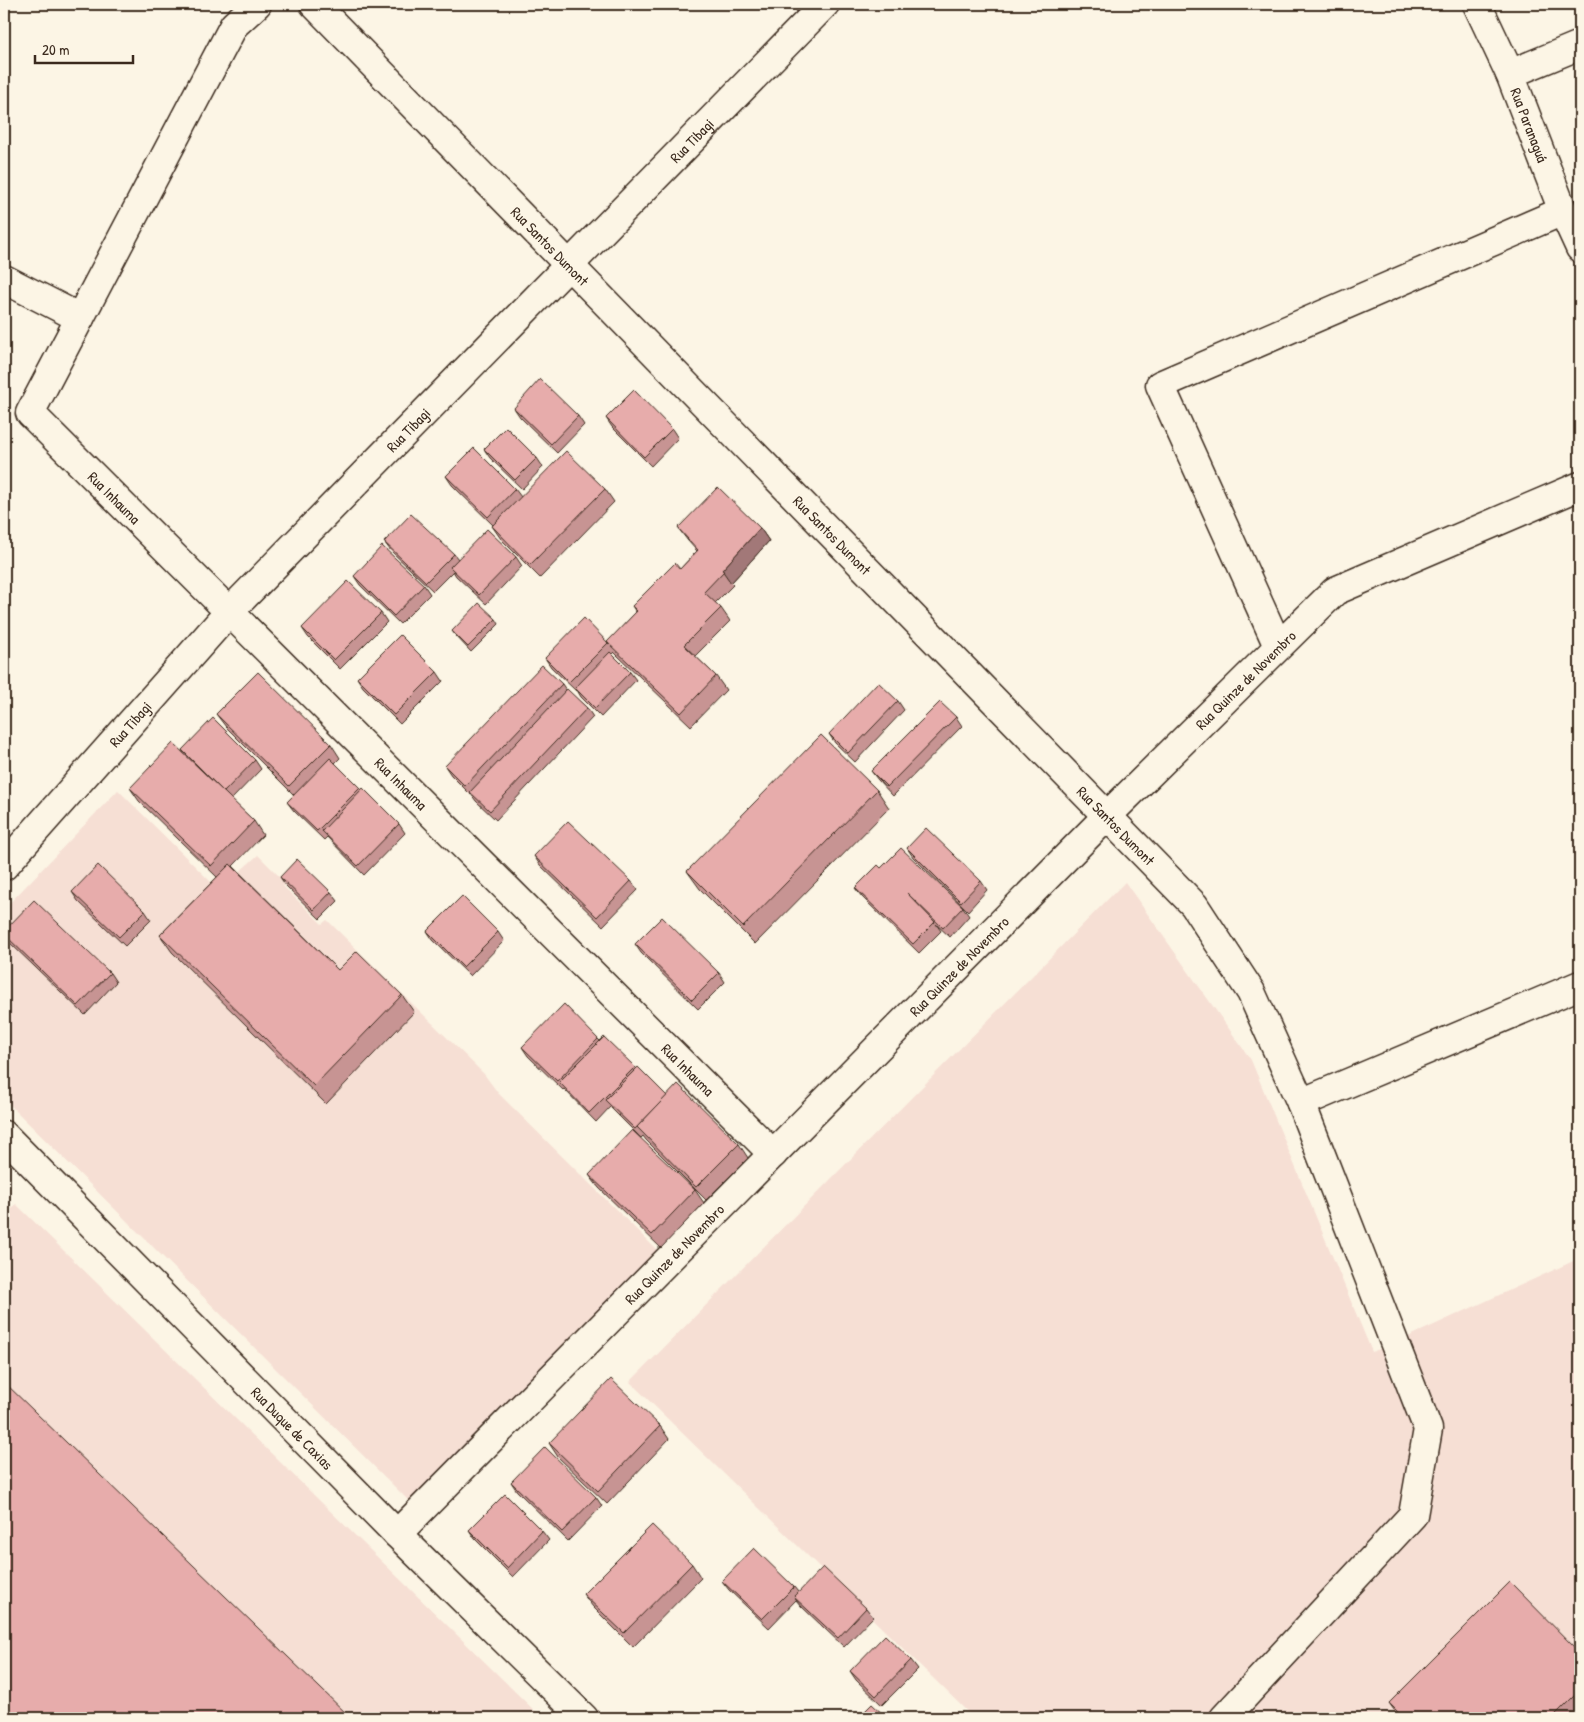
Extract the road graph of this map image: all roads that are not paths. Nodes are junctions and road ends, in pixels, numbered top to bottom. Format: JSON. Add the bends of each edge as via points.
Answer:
{"nodes":[{"id":1,"x":257,"y":4,"type":"edge"},
{"id":2,"x":314,"y":4,"type":"edge"},
{"id":3,"x":825,"y":4,"type":"edge"},
{"id":4,"x":1477,"y":4,"type":"edge"},
{"id":5,"x":230,"y":14,"type":"edge"},
{"id":6,"x":1580,"y":45,"type":"edge"},
{"id":7,"x":1510,"y":74,"type":"junction"},
{"id":8,"x":1563,"y":211,"type":"junction"},
{"id":9,"x":1580,"y":248,"type":"edge"},
{"id":10,"x":569,"y":266,"type":"junction"},
{"id":11,"x":4,"y":280,"type":"edge"},
{"id":12,"x":80,"y":318,"type":"junction"},
{"id":13,"x":1580,"y":486,"type":"edge"},
{"id":14,"x":229,"y":612,"type":"junction"},
{"id":15,"x":1278,"y":646,"type":"junction"},
{"id":16,"x":1106,"y":817,"type":"junction"},
{"id":17,"x":4,"y":866,"type":"edge"},
{"id":18,"x":1580,"y":985,"type":"edge"},
{"id":19,"x":1301,"y":1103,"type":"junction"},
{"id":20,"x":4,"y":1135,"type":"edge"},
{"id":21,"x":773,"y":1154,"type":"junction"},
{"id":22,"x":397,"y":1534,"type":"junction"},
{"id":23,"x":584,"y":1718,"type":"edge"},
{"id":24,"x":1224,"y":1718,"type":"edge"}],
"edges":[{"from":1,"to":5,"type":"street"},
{"from":2,"to":10,"type":"street","name":"Rua Santos Dumont"},
{"from":3,"to":10,"type":"street","name":"Rua Tibagi"},
{"from":4,"to":7,"type":"street","name":"Rua Paranaguá"},
{"from":5,"to":12,"type":"street"},
{"from":6,"to":7,"type":"street"},
{"from":7,"to":8,"type":"street","name":"Rua Paranaguá"},
{"from":8,"to":9,"type":"street","name":"Rua Paranaguá"},
{"from":8,"to":15,"type":"street","via":[[1160,385]]},
{"from":10,"to":14,"type":"street","name":"Rua Tibagi"},
{"from":10,"to":16,"type":"street","name":"Rua Santos Dumont"},
{"from":11,"to":12,"type":"street"},
{"from":12,"to":14,"type":"street","name":"Rua Inhauma","via":[[30,413]]},
{"from":13,"to":15,"type":"street","name":"Rua Quinze de Novembro","via":[[1335,590]]},
{"from":14,"to":17,"type":"street","name":"Rua Tibagi"},
{"from":14,"to":21,"type":"street","name":"Rua Inhauma"},
{"from":15,"to":16,"type":"street","name":"Rua Quinze de Novembro"},
{"from":16,"to":19,"type":"street","name":"Rua Santos Dumont","via":[[1194,905],[1251,992]]},
{"from":16,"to":21,"type":"street","name":"Rua Quinze de Novembro"},
{"from":18,"to":19,"type":"street"},
{"from":19,"to":24,"type":"street","name":"Rua Santos Dumont","via":[[1428,1429],[1413,1515]]},
{"from":20,"to":22,"type":"street","name":"Rua Duque de Caxias"},
{"from":21,"to":22,"type":"street","name":"Rua Quinze de Novembro"},
{"from":22,"to":23,"type":"street","name":"Rua Duque de Caxias"}]}
